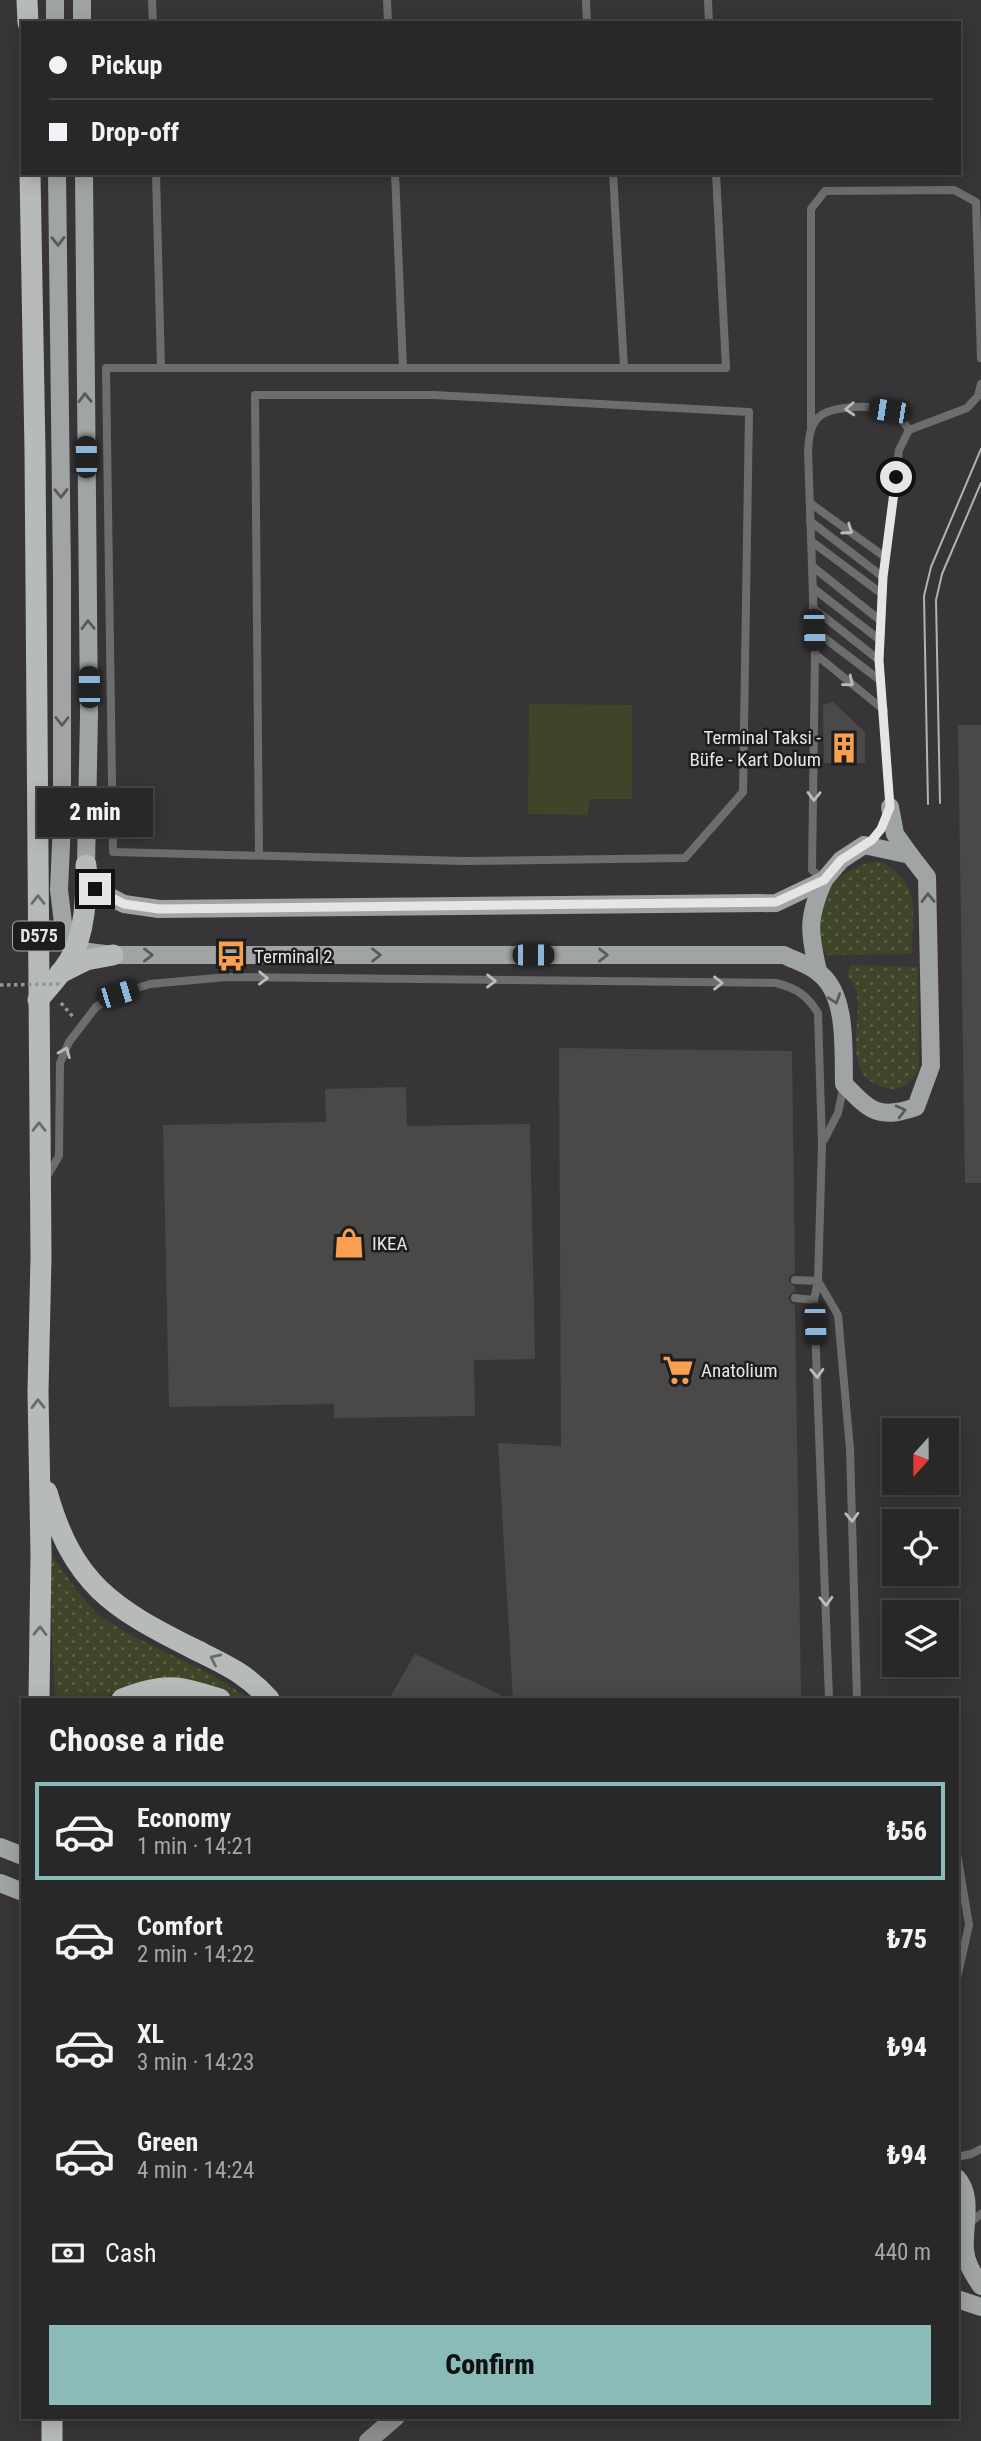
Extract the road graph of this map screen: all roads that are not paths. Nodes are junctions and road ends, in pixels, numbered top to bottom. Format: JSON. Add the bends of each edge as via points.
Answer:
{"nodes":[{"id":1,"x":27,"y":0,"type":"edge"},
{"id":2,"x":55,"y":0,"type":"edge"},
{"id":3,"x":82,"y":0,"type":"edge"},
{"id":4,"x":152,"y":0,"type":"edge"},
{"id":5,"x":387,"y":0,"type":"edge"},
{"id":6,"x":586,"y":0,"type":"edge"},
{"id":7,"x":708,"y":0,"type":"edge"},
{"id":8,"x":27,"y":21,"type":"edge"},
{"id":9,"x":55,"y":21,"type":"edge"},
{"id":10,"x":82,"y":21,"type":"edge"},
{"id":11,"x":153,"y":21,"type":"edge"},
{"id":12,"x":388,"y":21,"type":"edge"},
{"id":13,"x":587,"y":21,"type":"edge"},
{"id":14,"x":709,"y":21,"type":"edge"},
{"id":15,"x":30,"y":175,"type":"edge"},
{"id":16,"x":57,"y":175,"type":"edge"},
{"id":17,"x":84,"y":175,"type":"edge"},
{"id":18,"x":156,"y":175,"type":"edge"},
{"id":19,"x":395,"y":175,"type":"edge"},
{"id":20,"x":613,"y":175,"type":"edge"},
{"id":21,"x":716,"y":175,"type":"edge"},
{"id":22,"x":981,"y":358,"type":"edge"},
{"id":23,"x":161,"y":368,"type":"junction"},
{"id":24,"x":403,"y":368,"type":"junction"},
{"id":25,"x":624,"y":368,"type":"junction"},
{"id":26,"x":981,"y":384,"type":"edge"},
{"id":27,"x":811,"y":428,"type":"junction"},
{"id":28,"x":909,"y":430,"type":"junction"},
{"id":29,"x":810,"y":503,"type":"junction"},
{"id":30,"x":810,"y":521,"type":"junction"},
{"id":31,"x":811,"y":541,"type":"junction"},
{"id":32,"x":886,"y":557,"type":"junction"},
{"id":33,"x":812,"y":566,"type":"junction"},
{"id":34,"x":883,"y":577,"type":"junction"},
{"id":35,"x":813,"y":588,"type":"junction"},
{"id":36,"x":882,"y":594,"type":"junction"},
{"id":37,"x":813,"y":608,"type":"junction"},
{"id":38,"x":881,"y":621,"type":"junction"},
{"id":39,"x":814,"y":630,"type":"junction"},
{"id":40,"x":880,"y":640,"type":"junction"},
{"id":41,"x":815,"y":654,"type":"junction"},
{"id":42,"x":879,"y":660,"type":"junction"},
{"id":43,"x":881,"y":681,"type":"junction"},
{"id":44,"x":884,"y":709,"type":"junction"},
{"id":45,"x":890,"y":807,"type":"junction"},
{"id":46,"x":864,"y":845,"type":"junction"},
{"id":47,"x":258,"y":855,"type":"junction"},
{"id":48,"x":911,"y":855,"type":"junction"},
{"id":49,"x":86,"y":865,"type":"junction"},
{"id":50,"x":824,"y":880,"type":"junction"},
{"id":51,"x":75,"y":947,"type":"junction"},
{"id":52,"x":113,"y":955,"type":"junction"},
{"id":53,"x":818,"y":971,"type":"junction"},
{"id":54,"x":60,"y":979,"type":"junction"},
{"id":55,"x":38,"y":1000,"type":"junction"},
{"id":56,"x":844,"y":1084,"type":"junction"},
{"id":57,"x":822,"y":1144,"type":"junction"},
{"id":58,"x":40,"y":1187,"type":"junction"},
{"id":59,"x":795,"y":1280,"type":"dead end"},
{"id":60,"x":818,"y":1281,"type":"junction"},
{"id":61,"x":795,"y":1298,"type":"dead end"},
{"id":62,"x":814,"y":1300,"type":"junction"},
{"id":63,"x":39,"y":1466,"type":"junction"},
{"id":64,"x":39,"y":1698,"type":"edge"},
{"id":65,"x":125,"y":1698,"type":"edge"},
{"id":66,"x":217,"y":1698,"type":"edge"},
{"id":67,"x":268,"y":1698,"type":"edge"},
{"id":68,"x":829,"y":1698,"type":"edge"},
{"id":69,"x":857,"y":1698,"type":"edge"},
{"id":70,"x":0,"y":1847,"type":"edge"},
{"id":71,"x":21,"y":1855,"type":"edge"},
{"id":72,"x":959,"y":1866,"type":"edge"},
{"id":73,"x":0,"y":1883,"type":"edge"},
{"id":74,"x":21,"y":1891,"type":"edge"},
{"id":75,"x":959,"y":1969,"type":"edge"},
{"id":76,"x":981,"y":2149,"type":"edge"},
{"id":77,"x":959,"y":2157,"type":"edge"},
{"id":78,"x":959,"y":2181,"type":"edge"},
{"id":79,"x":969,"y":2227,"type":"edge"},
{"id":80,"x":981,"y":2286,"type":"edge"},
{"id":81,"x":959,"y":2300,"type":"edge"},
{"id":82,"x":981,"y":2308,"type":"edge"},
{"id":83,"x":394,"y":2419,"type":"edge"},
{"id":84,"x":368,"y":2441,"type":"edge"}],
"edges":[{"from":1,"to":8,"type":"highway"},
{"from":2,"to":9,"type":"main road"},
{"from":3,"to":10,"type":"main road"},
{"from":4,"to":11,"type":"lane"},
{"from":5,"to":12,"type":"lane"},
{"from":6,"to":13,"type":"lane"},
{"from":7,"to":14,"type":"lane"},
{"from":55,"to":15,"type":"highway","number":"D575","one_way":true},
{"from":16,"to":51,"type":"main road","one_way":true,"via":[[62,576],[59,890],[63,923]]},
{"from":49,"to":17,"type":"main road","one_way":true},
{"from":18,"to":23,"type":"lane"},
{"from":19,"to":24,"type":"lane"},
{"from":20,"to":25,"type":"lane"},
{"from":21,"to":25,"type":"lane","via":[[726,368]]},
{"from":22,"to":27,"type":"lane","via":[[976,202],[954,190],[825,191],[811,209]]},
{"from":23,"to":24,"type":"lane"},
{"from":23,"to":47,"type":"lane","via":[[106,368],[113,852]]},
{"from":24,"to":25,"type":"lane"},
{"from":26,"to":28,"type":"lane","via":[[967,408]]},
{"from":28,"to":27,"type":"lane","one_way":true,"via":[[889,411],[871,408],[832,410],[823,413]]},
{"from":27,"to":29,"type":"lane"},
{"from":28,"to":32,"type":"lane","via":[[899,450]]},
{"from":29,"to":30,"type":"lane"},
{"from":29,"to":32,"type":"lane","one_way":true},
{"from":30,"to":31,"type":"lane"},
{"from":30,"to":34,"type":"lane"},
{"from":31,"to":33,"type":"lane"},
{"from":31,"to":36,"type":"lane"},
{"from":32,"to":34,"type":"lane"},
{"from":33,"to":35,"type":"lane"},
{"from":33,"to":38,"type":"lane"},
{"from":34,"to":36,"type":"lane"},
{"from":35,"to":37,"type":"lane"},
{"from":35,"to":40,"type":"lane"},
{"from":36,"to":38,"type":"lane"},
{"from":37,"to":39,"type":"lane"},
{"from":37,"to":42,"type":"lane"},
{"from":38,"to":40,"type":"lane"},
{"from":39,"to":41,"type":"lane"},
{"from":39,"to":43,"type":"lane"},
{"from":40,"to":42,"type":"lane"},
{"from":41,"to":44,"type":"lane","one_way":true},
{"from":41,"to":50,"type":"lane","one_way":true,"via":[[812,870]]},
{"from":42,"to":43,"type":"lane"},
{"from":43,"to":44,"type":"lane"},
{"from":44,"to":45,"type":"lane"},
{"from":45,"to":46,"type":"main road","via":[[881,829]]},
{"from":45,"to":48,"type":"main road","via":[[895,834]]},
{"from":46,"to":48,"type":"main road"},
{"from":46,"to":50,"type":"main road","via":[[841,860]]},
{"from":47,"to":47,"type":"lane","via":[[464,861],[685,858],[743,792],[749,412],[434,395],[256,394]]},
{"from":56,"to":48,"type":"main road","one_way":true,"via":[[875,1111],[894,1114],[916,1107],[931,1066],[928,877]]},
{"from":49,"to":50,"type":"main road","via":[[95,889],[124,904],[159,909],[776,902]]},
{"from":49,"to":51,"type":"highway","via":[[84,913]]},
{"from":50,"to":53,"type":"main road","via":[[810,922]]},
{"from":51,"to":52,"type":"main road"},
{"from":51,"to":54,"type":"highway"},
{"from":52,"to":53,"type":"main road","one_way":true,"via":[[785,955]]},
{"from":52,"to":54,"type":"highway","via":[[86,960]]},
{"from":53,"to":56,"type":"main road","one_way":true,"via":[[835,995],[842,1020]]},
{"from":54,"to":55,"type":"highway"},
{"from":58,"to":55,"type":"highway","number":"D575","one_way":true},
{"from":56,"to":57,"type":"lane","via":[[838,1113]]},
{"from":58,"to":57,"type":"lane","one_way":true,"via":[[59,1156],[60,1063],[69,1042],[96,1007],[150,984],[227,978],[776,983],[796,989],[817,1013]]},
{"from":57,"to":60,"type":"lane"},
{"from":63,"to":58,"type":"highway","number":"D575","one_way":true},
{"from":59,"to":60,"type":"lane"},
{"from":60,"to":62,"type":"lane"},
{"from":60,"to":69,"type":"lane","one_way":true,"via":[[838,1315],[848,1422]]},
{"from":61,"to":62,"type":"lane"},
{"from":62,"to":68,"type":"lane","one_way":true},
{"from":64,"to":63,"type":"highway","number":"D575","one_way":true},
{"from":67,"to":63,"type":"highway","one_way":true,"via":[[225,1663],[114,1604],[87,1578],[68,1550]]},
{"from":65,"to":66,"type":"highway","via":[[150,1688],[185,1688]]},
{"from":70,"to":71,"type":"main road"},
{"from":72,"to":75,"type":"lane","via":[[969,1925]]},
{"from":73,"to":74,"type":"main road"},
{"from":76,"to":77,"type":"lane"},
{"from":78,"to":79,"type":"main road","via":[[964,2185]]},
{"from":79,"to":80,"type":"main road","via":[[965,2250]]},
{"from":81,"to":82,"type":"main road"},
{"from":83,"to":84,"type":"street"}]}
